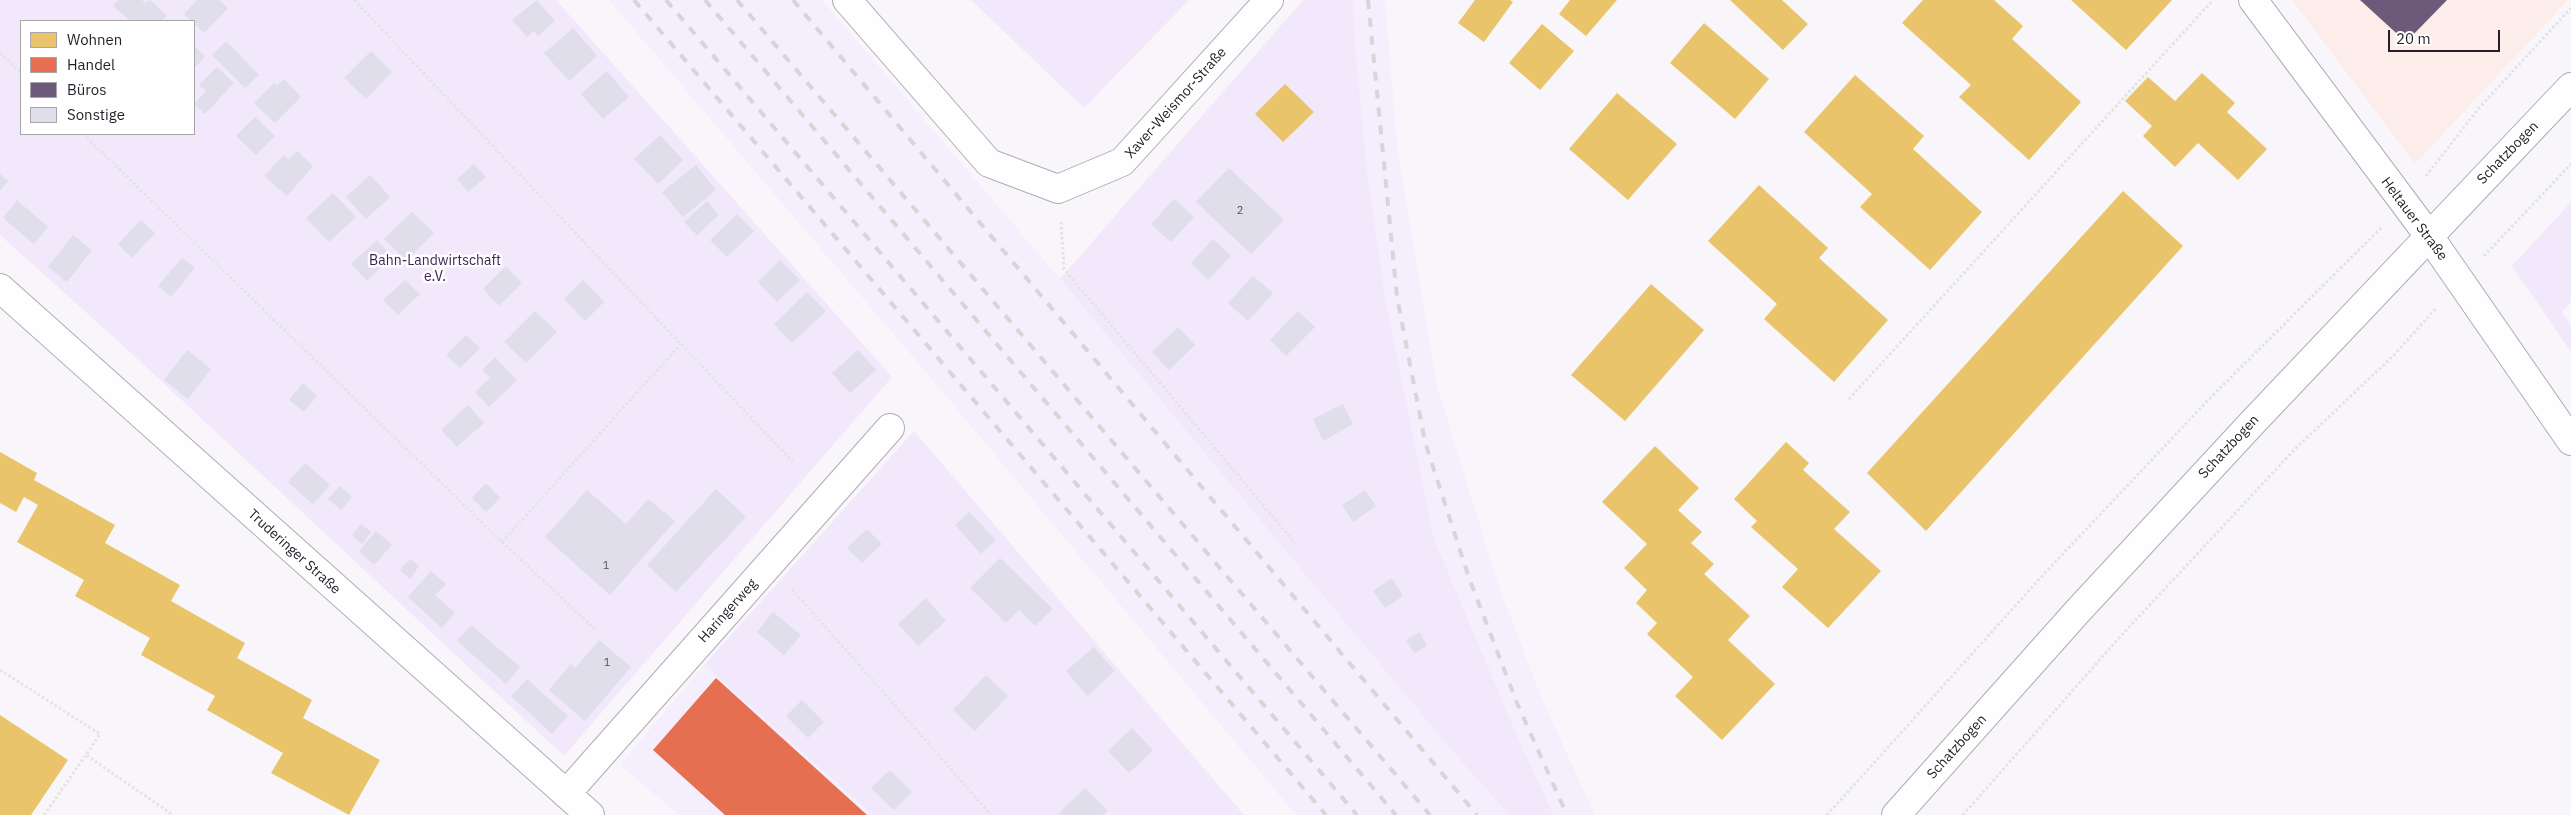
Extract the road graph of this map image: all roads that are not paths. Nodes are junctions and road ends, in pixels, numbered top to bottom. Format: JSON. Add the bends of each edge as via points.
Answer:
{"nodes":[{"id":1,"x":847,"y":0,"type":"edge"},
{"id":2,"x":1269,"y":0,"type":"edge"},
{"id":3,"x":2253,"y":0,"type":"edge"},
{"id":4,"x":2571,"y":87,"type":"edge"},
{"id":5,"x":2429,"y":236,"type":"junction"},
{"id":6,"x":0,"y":288,"type":"edge"},
{"id":7,"x":890,"y":428,"type":"dead end"},
{"id":8,"x":2571,"y":441,"type":"edge"},
{"id":9,"x":566,"y":794,"type":"junction"},
{"id":10,"x":590,"y":815,"type":"edge"},
{"id":11,"x":1896,"y":815,"type":"edge"}],
"edges":[{"from":1,"to":2,"type":"street","name":"Xaver-Weismor-Straße","via":[[989,163],[1058,188],[1122,162]]},
{"from":3,"to":5,"type":"street","name":"Heltauer Straße"},
{"from":4,"to":5,"type":"street","name":"Schatzbogen"},
{"from":5,"to":8,"type":"street","name":"Heltauer Straße"},
{"from":5,"to":11,"type":"street","name":"Schatzbogen","via":[[2076,612]]},
{"from":6,"to":9,"type":"street","name":"Truderinger Straße"},
{"from":7,"to":9,"type":"street","name":"Haringerweg"},
{"from":9,"to":10,"type":"street","name":"Truderinger Straße"}]}
